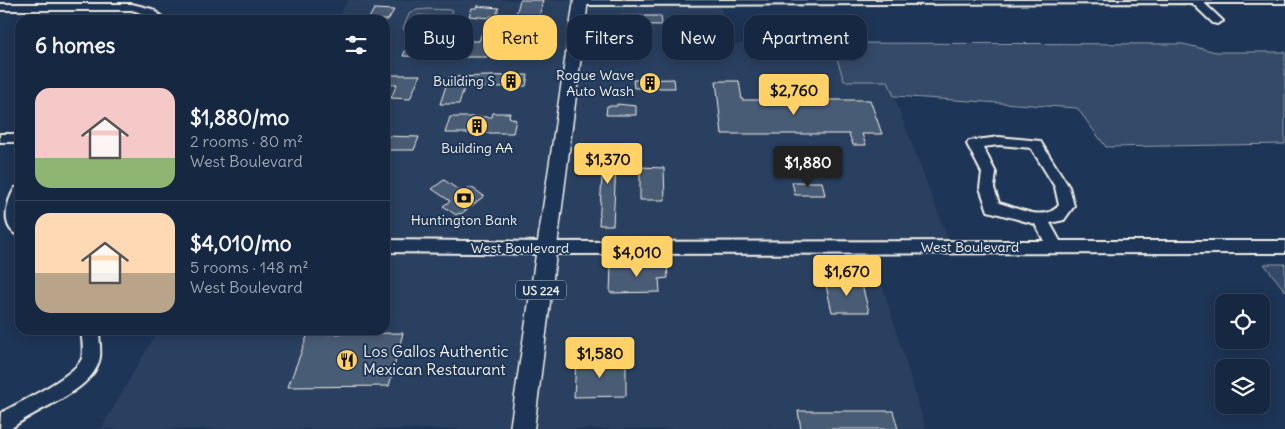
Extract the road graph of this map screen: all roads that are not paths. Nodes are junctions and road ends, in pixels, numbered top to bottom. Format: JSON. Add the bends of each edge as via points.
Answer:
{"nodes":[{"id":1,"x":1194,"y":0,"type":"edge"},
{"id":2,"x":1285,"y":0,"type":"edge"},
{"id":3,"x":581,"y":1,"type":"edge"},
{"id":4,"x":110,"y":3,"type":"edge"},
{"id":5,"x":0,"y":7,"type":"edge"},
{"id":6,"x":156,"y":15,"type":"edge"},
{"id":7,"x":1217,"y":22,"type":"dead end"},
{"id":8,"x":0,"y":138,"type":"edge"},
{"id":9,"x":15,"y":138,"type":"edge"},
{"id":10,"x":15,"y":203,"type":"edge"},
{"id":11,"x":1041,"y":220,"type":"junction"},
{"id":12,"x":15,"y":223,"type":"edge"},
{"id":13,"x":390,"y":246,"type":"edge"},
{"id":14,"x":1285,"y":246,"type":"edge"},
{"id":15,"x":1055,"y":247,"type":"junction"},
{"id":16,"x":547,"y":248,"type":"junction"},
{"id":17,"x":90,"y":335,"type":"edge"},
{"id":18,"x":0,"y":426,"type":"edge"},
{"id":19,"x":522,"y":429,"type":"edge"}],
"edges":[{"from":1,"to":2,"type":"street"},
{"from":1,"to":3,"type":"street"},
{"from":1,"to":7,"type":"street"},
{"from":3,"to":16,"type":"main road","number":"US 224"},
{"from":4,"to":5,"type":"street"},
{"from":4,"to":6,"type":"street","via":[[141,8]]},
{"from":8,"to":9,"type":"street"},
{"from":10,"to":12,"type":"street","via":[[12,209]]},
{"from":11,"to":11,"type":"street","via":[[993,207],[987,188],[989,173],[974,144],[999,141],[1036,144],[1062,187],[1067,206],[1059,216]]},
{"from":11,"to":15,"type":"street"},
{"from":13,"to":16,"type":"street","name":"West Boulevard"},
{"from":14,"to":15,"type":"street","name":"West Boulevard"},
{"from":15,"to":16,"type":"street","name":"West Boulevard"},
{"from":16,"to":19,"type":"main road","number":"US 224"},
{"from":17,"to":18,"type":"street","via":[[91,360],[74,380]]}]}
